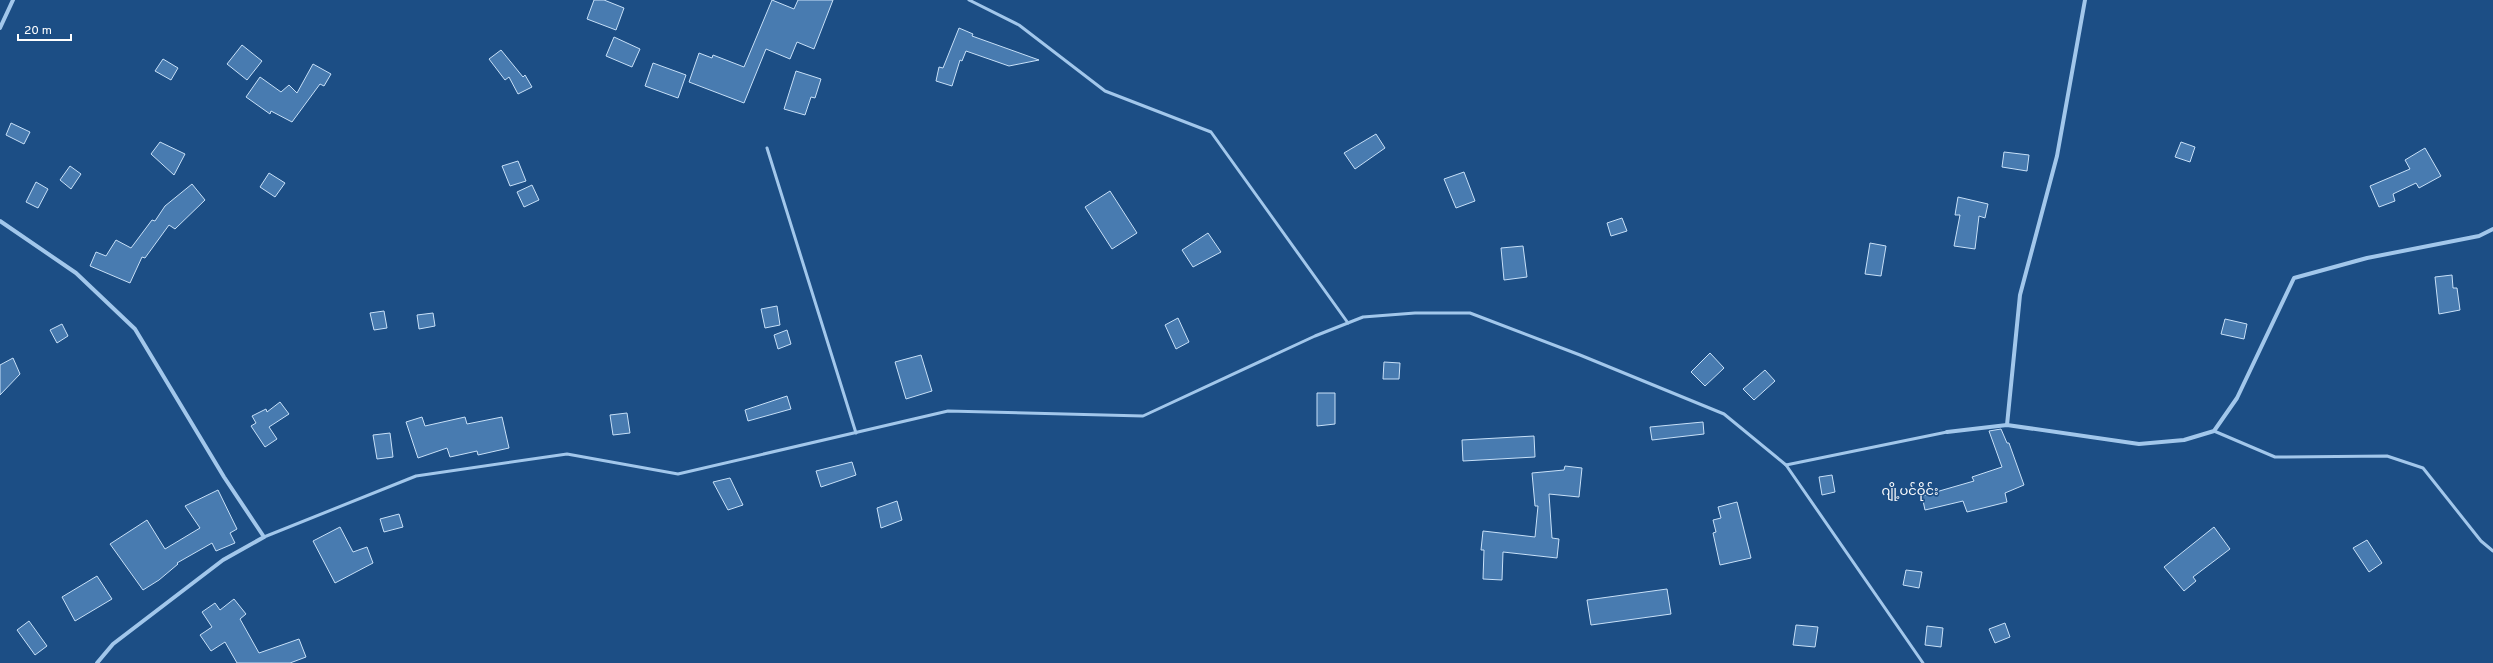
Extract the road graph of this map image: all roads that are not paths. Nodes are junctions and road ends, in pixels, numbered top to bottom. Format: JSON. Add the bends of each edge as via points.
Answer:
{"nodes":[{"id":1,"x":13,"y":0,"type":"edge"},
{"id":2,"x":969,"y":0,"type":"edge"},
{"id":3,"x":2085,"y":0,"type":"edge"},
{"id":4,"x":0,"y":28,"type":"edge"},
{"id":5,"x":767,"y":148,"type":"dead end"},
{"id":6,"x":0,"y":221,"type":"edge"},
{"id":7,"x":2493,"y":229,"type":"edge"},
{"id":8,"x":1348,"y":323,"type":"junction"},
{"id":9,"x":2007,"y":424,"type":"junction"},
{"id":10,"x":2214,"y":431,"type":"junction"},
{"id":11,"x":1947,"y":432,"type":"joint"},
{"id":12,"x":856,"y":433,"type":"junction"},
{"id":13,"x":1786,"y":465,"type":"junction"},
{"id":14,"x":264,"y":537,"type":"junction"},
{"id":15,"x":2493,"y":552,"type":"edge"},
{"id":16,"x":97,"y":663,"type":"edge"},
{"id":17,"x":1923,"y":663,"type":"edge"}],
"edges":[{"from":1,"to":4,"type":"street"},
{"from":2,"to":8,"type":"lane","via":[[1020,25],[1105,91],[1211,132]]},
{"from":3,"to":9,"type":"street","via":[[2057,156],[2020,295]]},
{"from":5,"to":12,"type":"lane"},
{"from":6,"to":14,"type":"street","via":[[76,273],[135,329]]},
{"from":7,"to":10,"type":"street","via":[[2479,236],[2367,258],[2294,278],[2237,398]]},
{"from":8,"to":12,"type":"lane","via":[[1143,416],[948,411]]},
{"from":8,"to":13,"type":"lane","via":[[1363,317],[1386,315],[1470,313],[1724,414]]},
{"from":9,"to":10,"type":"street","via":[[2139,444],[2184,440]]},
{"from":9,"to":11,"type":"street"},
{"from":10,"to":15,"type":"lane","via":[[2275,457],[2387,456],[2423,468],[2481,541]]},
{"from":11,"to":13,"type":"lane"},
{"from":12,"to":14,"type":"lane","via":[[678,474],[566,454],[416,476]]},
{"from":13,"to":17,"type":"lane"},
{"from":14,"to":16,"type":"street","via":[[223,560],[113,644]]}]}
